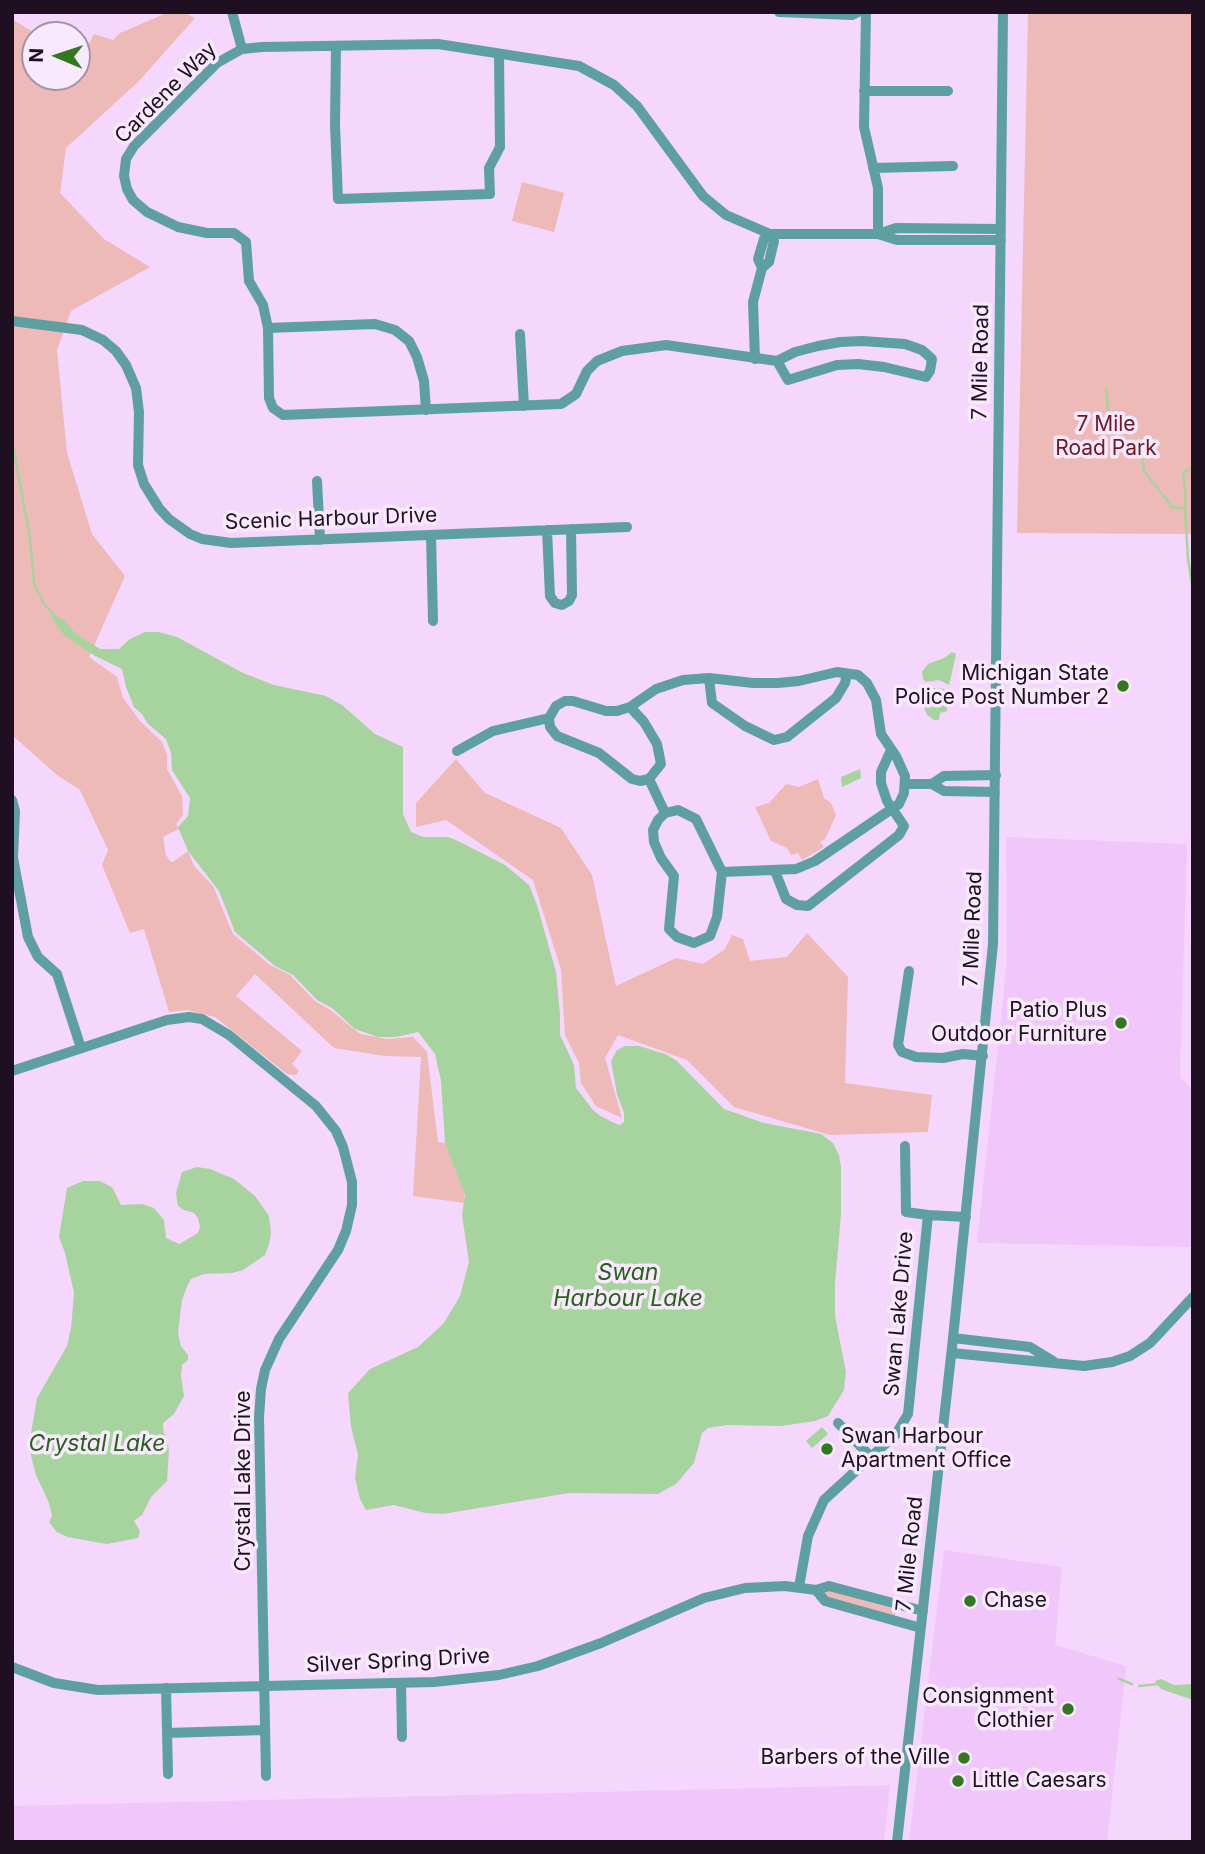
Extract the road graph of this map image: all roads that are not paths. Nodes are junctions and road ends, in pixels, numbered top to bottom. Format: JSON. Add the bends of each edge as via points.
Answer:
{"nodes":[{"id":1,"x":232,"y":12,"type":"edge"},
{"id":2,"x":779,"y":12,"type":"edge"},
{"id":3,"x":858,"y":12,"type":"edge"},
{"id":4,"x":866,"y":12,"type":"edge"},
{"id":5,"x":1003,"y":12,"type":"edge"},
{"id":6,"x":336,"y":46,"type":"junction"},
{"id":7,"x":242,"y":49,"type":"junction"},
{"id":8,"x":499,"y":54,"type":"junction"},
{"id":9,"x":864,"y":91,"type":"junction"},
{"id":10,"x":948,"y":91,"type":"dead end"},
{"id":11,"x":953,"y":166,"type":"dead end"},
{"id":12,"x":873,"y":168,"type":"junction"},
{"id":13,"x":770,"y":234,"type":"junction"},
{"id":14,"x":878,"y":234,"type":"junction"},
{"id":15,"x":1001,"y":234,"type":"junction"},
{"id":16,"x":12,"y":321,"type":"edge"},
{"id":17,"x":268,"y":328,"type":"junction"},
{"id":18,"x":520,"y":334,"type":"dead end"},
{"id":19,"x":755,"y":359,"type":"junction"},
{"id":20,"x":777,"y":361,"type":"junction"},
{"id":21,"x":524,"y":405,"type":"junction"},
{"id":22,"x":426,"y":410,"type":"junction"},
{"id":23,"x":317,"y":481,"type":"dead end"},
{"id":24,"x":626,"y":527,"type":"dead end"},
{"id":25,"x":547,"y":530,"type":"junction"},
{"id":26,"x":571,"y":530,"type":"junction"},
{"id":27,"x":431,"y":535,"type":"junction"},
{"id":28,"x":320,"y":540,"type":"junction"},
{"id":29,"x":433,"y":621,"type":"dead end"},
{"id":30,"x":846,"y":674,"type":"junction"},
{"id":31,"x":709,"y":678,"type":"junction"},
{"id":32,"x":630,"y":706,"type":"junction"},
{"id":33,"x":549,"y":718,"type":"junction"},
{"id":34,"x":891,"y":750,"type":"junction"},
{"id":35,"x":457,"y":751,"type":"dead end"},
{"id":36,"x":996,"y":775,"type":"junction"},
{"id":37,"x":649,"y":779,"type":"junction"},
{"id":38,"x":906,"y":784,"type":"junction"},
{"id":39,"x":932,"y":784,"type":"junction"},
{"id":40,"x":995,"y":792,"type":"junction"},
{"id":41,"x":12,"y":800,"type":"edge"},
{"id":42,"x":892,"y":810,"type":"junction"},
{"id":43,"x":665,"y":813,"type":"junction"},
{"id":44,"x":775,"y":871,"type":"junction"},
{"id":45,"x":722,"y":872,"type":"junction"},
{"id":46,"x":909,"y":971,"type":"dead end"},
{"id":47,"x":81,"y":1048,"type":"junction"},
{"id":48,"x":983,"y":1056,"type":"junction"},
{"id":49,"x":12,"y":1071,"type":"edge"},
{"id":50,"x":905,"y":1146,"type":"dead end"},
{"id":51,"x":928,"y":1215,"type":"junction"},
{"id":52,"x":966,"y":1217,"type":"junction"},
{"id":53,"x":1193,"y":1297,"type":"edge"},
{"id":54,"x":953,"y":1338,"type":"junction"},
{"id":55,"x":951,"y":1353,"type":"junction"},
{"id":56,"x":1053,"y":1361,"type":"junction"},
{"id":57,"x":838,"y":1423,"type":"dead end"},
{"id":58,"x":871,"y":1457,"type":"junction"},
{"id":59,"x":799,"y":1587,"type":"junction"},
{"id":60,"x":816,"y":1590,"type":"junction"},
{"id":61,"x":923,"y":1611,"type":"junction"},
{"id":62,"x":921,"y":1628,"type":"junction"},
{"id":63,"x":12,"y":1667,"type":"edge"},
{"id":64,"x":401,"y":1683,"type":"junction"},
{"id":65,"x":265,"y":1686,"type":"junction"},
{"id":66,"x":166,"y":1688,"type":"junction"},
{"id":67,"x":265,"y":1730,"type":"junction"},
{"id":68,"x":167,"y":1733,"type":"junction"},
{"id":69,"x":402,"y":1737,"type":"dead end"},
{"id":70,"x":167,"y":1774,"type":"dead end"},
{"id":71,"x":266,"y":1776,"type":"dead end"},
{"id":72,"x":897,"y":1842,"type":"edge"}],
"edges":[{"from":1,"to":7,"type":"street","name":"Cardene Way"},
{"from":2,"to":3,"type":"street"},
{"from":4,"to":9,"type":"street"},
{"from":5,"to":15,"type":"street","name":"7 Mile Road"},
{"from":6,"to":7,"type":"street"},
{"from":6,"to":8,"type":"street","via":[[438,44]]},
{"from":6,"to":8,"type":"street","via":[[338,199],[490,194],[489,169],[500,147]]},
{"from":7,"to":17,"type":"street","name":"Cardene Way","via":[[217,63],[134,146],[124,176],[134,200],[162,220],[186,230],[234,233],[244,238],[249,281],[263,305]]},
{"from":8,"to":13,"type":"street","via":[[579,66],[622,90],[703,196],[733,219]]},
{"from":9,"to":10,"type":"street"},
{"from":9,"to":12,"type":"street","via":[[865,136]]},
{"from":11,"to":12,"type":"street"},
{"from":12,"to":14,"type":"street"},
{"from":13,"to":14,"type":"street"},
{"from":13,"to":19,"type":"street","via":[[758,259],[762,268],[753,302]]},
{"from":14,"to":15,"type":"street","via":[[897,240]]},
{"from":15,"to":36,"type":"street","name":"7 Mile Road"},
{"from":16,"to":28,"type":"street","name":"Scenic Harbour Drive","via":[[82,330],[103,340],[122,358],[138,403],[140,472],[150,496],[179,527],[218,543]]},
{"from":17,"to":22,"type":"street","via":[[375,324],[395,330],[409,341],[417,357]]},
{"from":17,"to":22,"type":"street","via":[[269,398],[280,414]]},
{"from":18,"to":21,"type":"street"},
{"from":19,"to":20,"type":"street"},
{"from":19,"to":21,"type":"street","via":[[666,345],[622,351],[592,365],[576,394],[566,402]]},
{"from":20,"to":20,"type":"street","via":[[818,346],[862,341],[905,344],[932,359],[926,377],[858,364],[837,365],[788,380]]},
{"from":21,"to":22,"type":"street"},
{"from":23,"to":28,"type":"street"},
{"from":24,"to":26,"type":"street","name":"Scenic Harbour Drive"},
{"from":25,"to":26,"type":"street","name":"Scenic Harbour Drive"},
{"from":25,"to":26,"type":"street","via":[[550,596],[562,605],[572,595]]},
{"from":25,"to":27,"type":"street","name":"Scenic Harbour Drive"},
{"from":27,"to":28,"type":"street","name":"Scenic Harbour Drive"},
{"from":27,"to":29,"type":"street"},
{"from":30,"to":31,"type":"street","via":[[753,684]]},
{"from":30,"to":31,"type":"street","via":[[836,698],[787,737],[774,740],[712,703]]},
{"from":30,"to":34,"type":"street","via":[[858,676],[873,693],[881,734]]},
{"from":31,"to":32,"type":"street","via":[[670,683]]},
{"from":32,"to":33,"type":"street","via":[[606,711],[565,701]]},
{"from":32,"to":37,"type":"street","via":[[657,744],[662,764]]},
{"from":33,"to":35,"type":"street","via":[[493,731]]},
{"from":33,"to":37,"type":"street","via":[[557,736],[600,753],[632,779]]},
{"from":34,"to":38,"type":"street"},
{"from":34,"to":42,"type":"street","via":[[881,783]]},
{"from":36,"to":39,"type":"street","via":[[944,776]]},
{"from":36,"to":40,"type":"street","name":"7 Mile Road"},
{"from":37,"to":43,"type":"street"},
{"from":38,"to":39,"type":"street"},
{"from":38,"to":42,"type":"street"},
{"from":39,"to":40,"type":"street","via":[[944,791]]},
{"from":40,"to":48,"type":"street","name":"7 Mile Road","via":[[993,944]]},
{"from":41,"to":47,"type":"street","via":[[13,858],[28,937],[38,957],[57,974]]},
{"from":42,"to":44,"type":"street","via":[[815,861]]},
{"from":42,"to":44,"type":"street","via":[[904,826],[899,835],[808,906],[786,899]]},
{"from":43,"to":45,"type":"street","via":[[678,810],[696,819]]},
{"from":43,"to":45,"type":"street","via":[[653,830],[654,842],[674,876],[669,929],[677,937],[694,943],[710,936]]},
{"from":44,"to":45,"type":"street"},
{"from":46,"to":48,"type":"street","via":[[898,1045],[902,1052],[943,1058]]},
{"from":47,"to":49,"type":"street","name":"Crystal Lake Drive"},
{"from":47,"to":65,"type":"street","name":"Crystal Lake Drive","via":[[178,1018],[208,1021],[316,1106],[336,1131],[348,1161],[352,1193],[346,1231],[279,1339],[261,1389]]},
{"from":48,"to":52,"type":"street","name":"7 Mile Road"},
{"from":50,"to":51,"type":"street","name":"Swan Lake Drive","via":[[906,1212]]},
{"from":51,"to":52,"type":"street","name":"Swan Lake Drive"},
{"from":51,"to":58,"type":"street","name":"Swan Lake Drive","via":[[911,1402],[903,1424]]},
{"from":52,"to":54,"type":"street","name":"7 Mile Road"},
{"from":53,"to":56,"type":"street","via":[[1160,1334],[1130,1356],[1093,1366]]},
{"from":54,"to":55,"type":"street","name":"7 Mile Road"},
{"from":54,"to":56,"type":"street","via":[[1030,1348]]},
{"from":55,"to":56,"type":"street"},
{"from":55,"to":61,"type":"street","name":"7 Mile Road"},
{"from":57,"to":58,"type":"street"},
{"from":58,"to":59,"type":"street","name":"Swan Lake Drive","via":[[820,1507],[808,1536]]},
{"from":59,"to":60,"type":"street","name":"Silver Spring Drive"},
{"from":59,"to":64,"type":"street","name":"Silver Spring Drive","via":[[719,1593],[571,1655],[528,1668]]},
{"from":60,"to":61,"type":"street","name":"Silver Spring Drive","via":[[829,1586]]},
{"from":60,"to":62,"type":"street","name":"Silver Spring Drive","via":[[825,1601]]},
{"from":61,"to":62,"type":"street","name":"7 Mile Road"},
{"from":62,"to":72,"type":"street","name":"7 Mile Road"},
{"from":63,"to":66,"type":"street","name":"Silver Spring Drive","via":[[84,1689]]},
{"from":64,"to":65,"type":"street","name":"Silver Spring Drive"},
{"from":64,"to":69,"type":"street"},
{"from":65,"to":66,"type":"street","name":"Silver Spring Drive"},
{"from":65,"to":67,"type":"street","name":"Crystal Lake Drive"},
{"from":66,"to":68,"type":"street"},
{"from":67,"to":68,"type":"street"},
{"from":67,"to":71,"type":"street","name":"Crystal Lake Drive"},
{"from":68,"to":70,"type":"street"}]}
